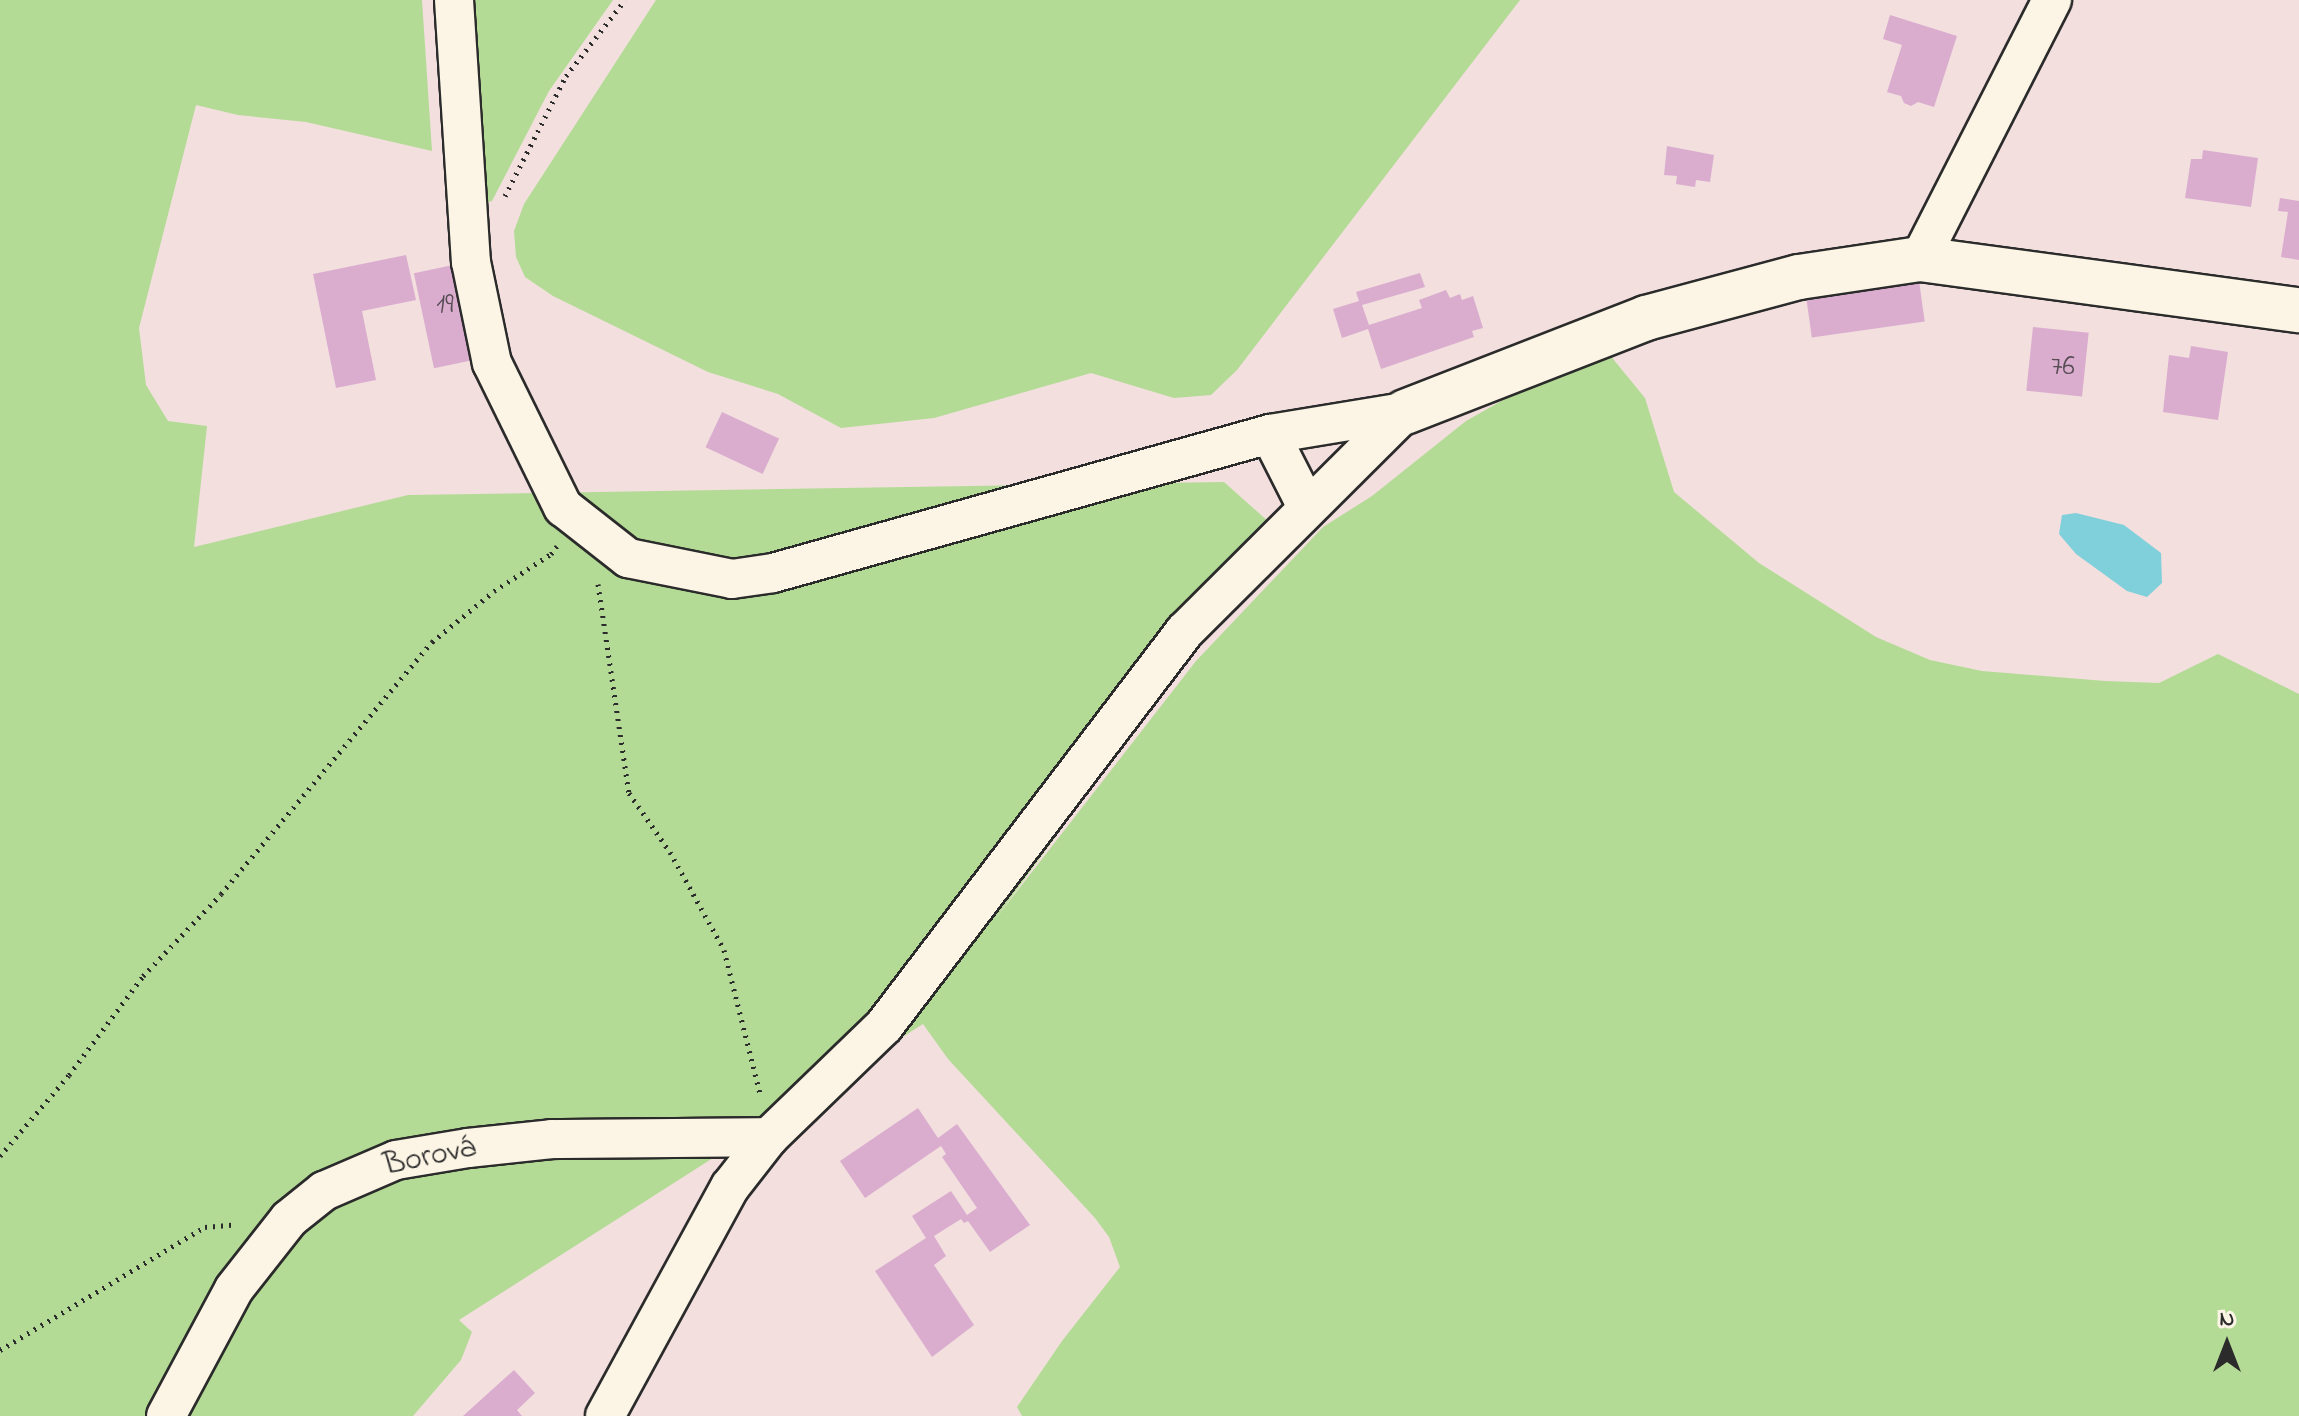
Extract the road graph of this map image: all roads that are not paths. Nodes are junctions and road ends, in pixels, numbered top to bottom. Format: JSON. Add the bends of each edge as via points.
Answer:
{"nodes":[{"id":1,"x":454,"y":0,"type":"edge"},
{"id":2,"x":2052,"y":0,"type":"edge"},
{"id":3,"x":1920,"y":259,"type":"junction"},
{"id":4,"x":2299,"y":310,"type":"edge"},
{"id":5,"x":1405,"y":412,"type":"junction"},
{"id":6,"x":1270,"y":434,"type":"junction"},
{"id":7,"x":1307,"y":507,"type":"junction"},
{"id":8,"x":769,"y":1137,"type":"junction"},
{"id":9,"x":166,"y":1416,"type":"edge"},
{"id":10,"x":605,"y":1416,"type":"edge"}],
"edges":[{"from":1,"to":6,"type":"street","via":[[471,262],[492,363],[563,507],[628,558],[732,579],[788,569]]},
{"from":2,"to":3,"type":"street"},
{"from":3,"to":4,"type":"street"},
{"from":3,"to":5,"type":"street","via":[[1799,277],[1646,318]]},
{"from":5,"to":6,"type":"street"},
{"from":5,"to":7,"type":"street"},
{"from":6,"to":7,"type":"street"},
{"from":7,"to":8,"type":"street","via":[[1185,631],[884,1026]]},
{"from":8,"to":9,"type":"street","name":"Borová","via":[[552,1139],[396,1160],[324,1191],[289,1219],[234,1289]]},
{"from":8,"to":10,"type":"street","via":[[730,1187]]}]}
